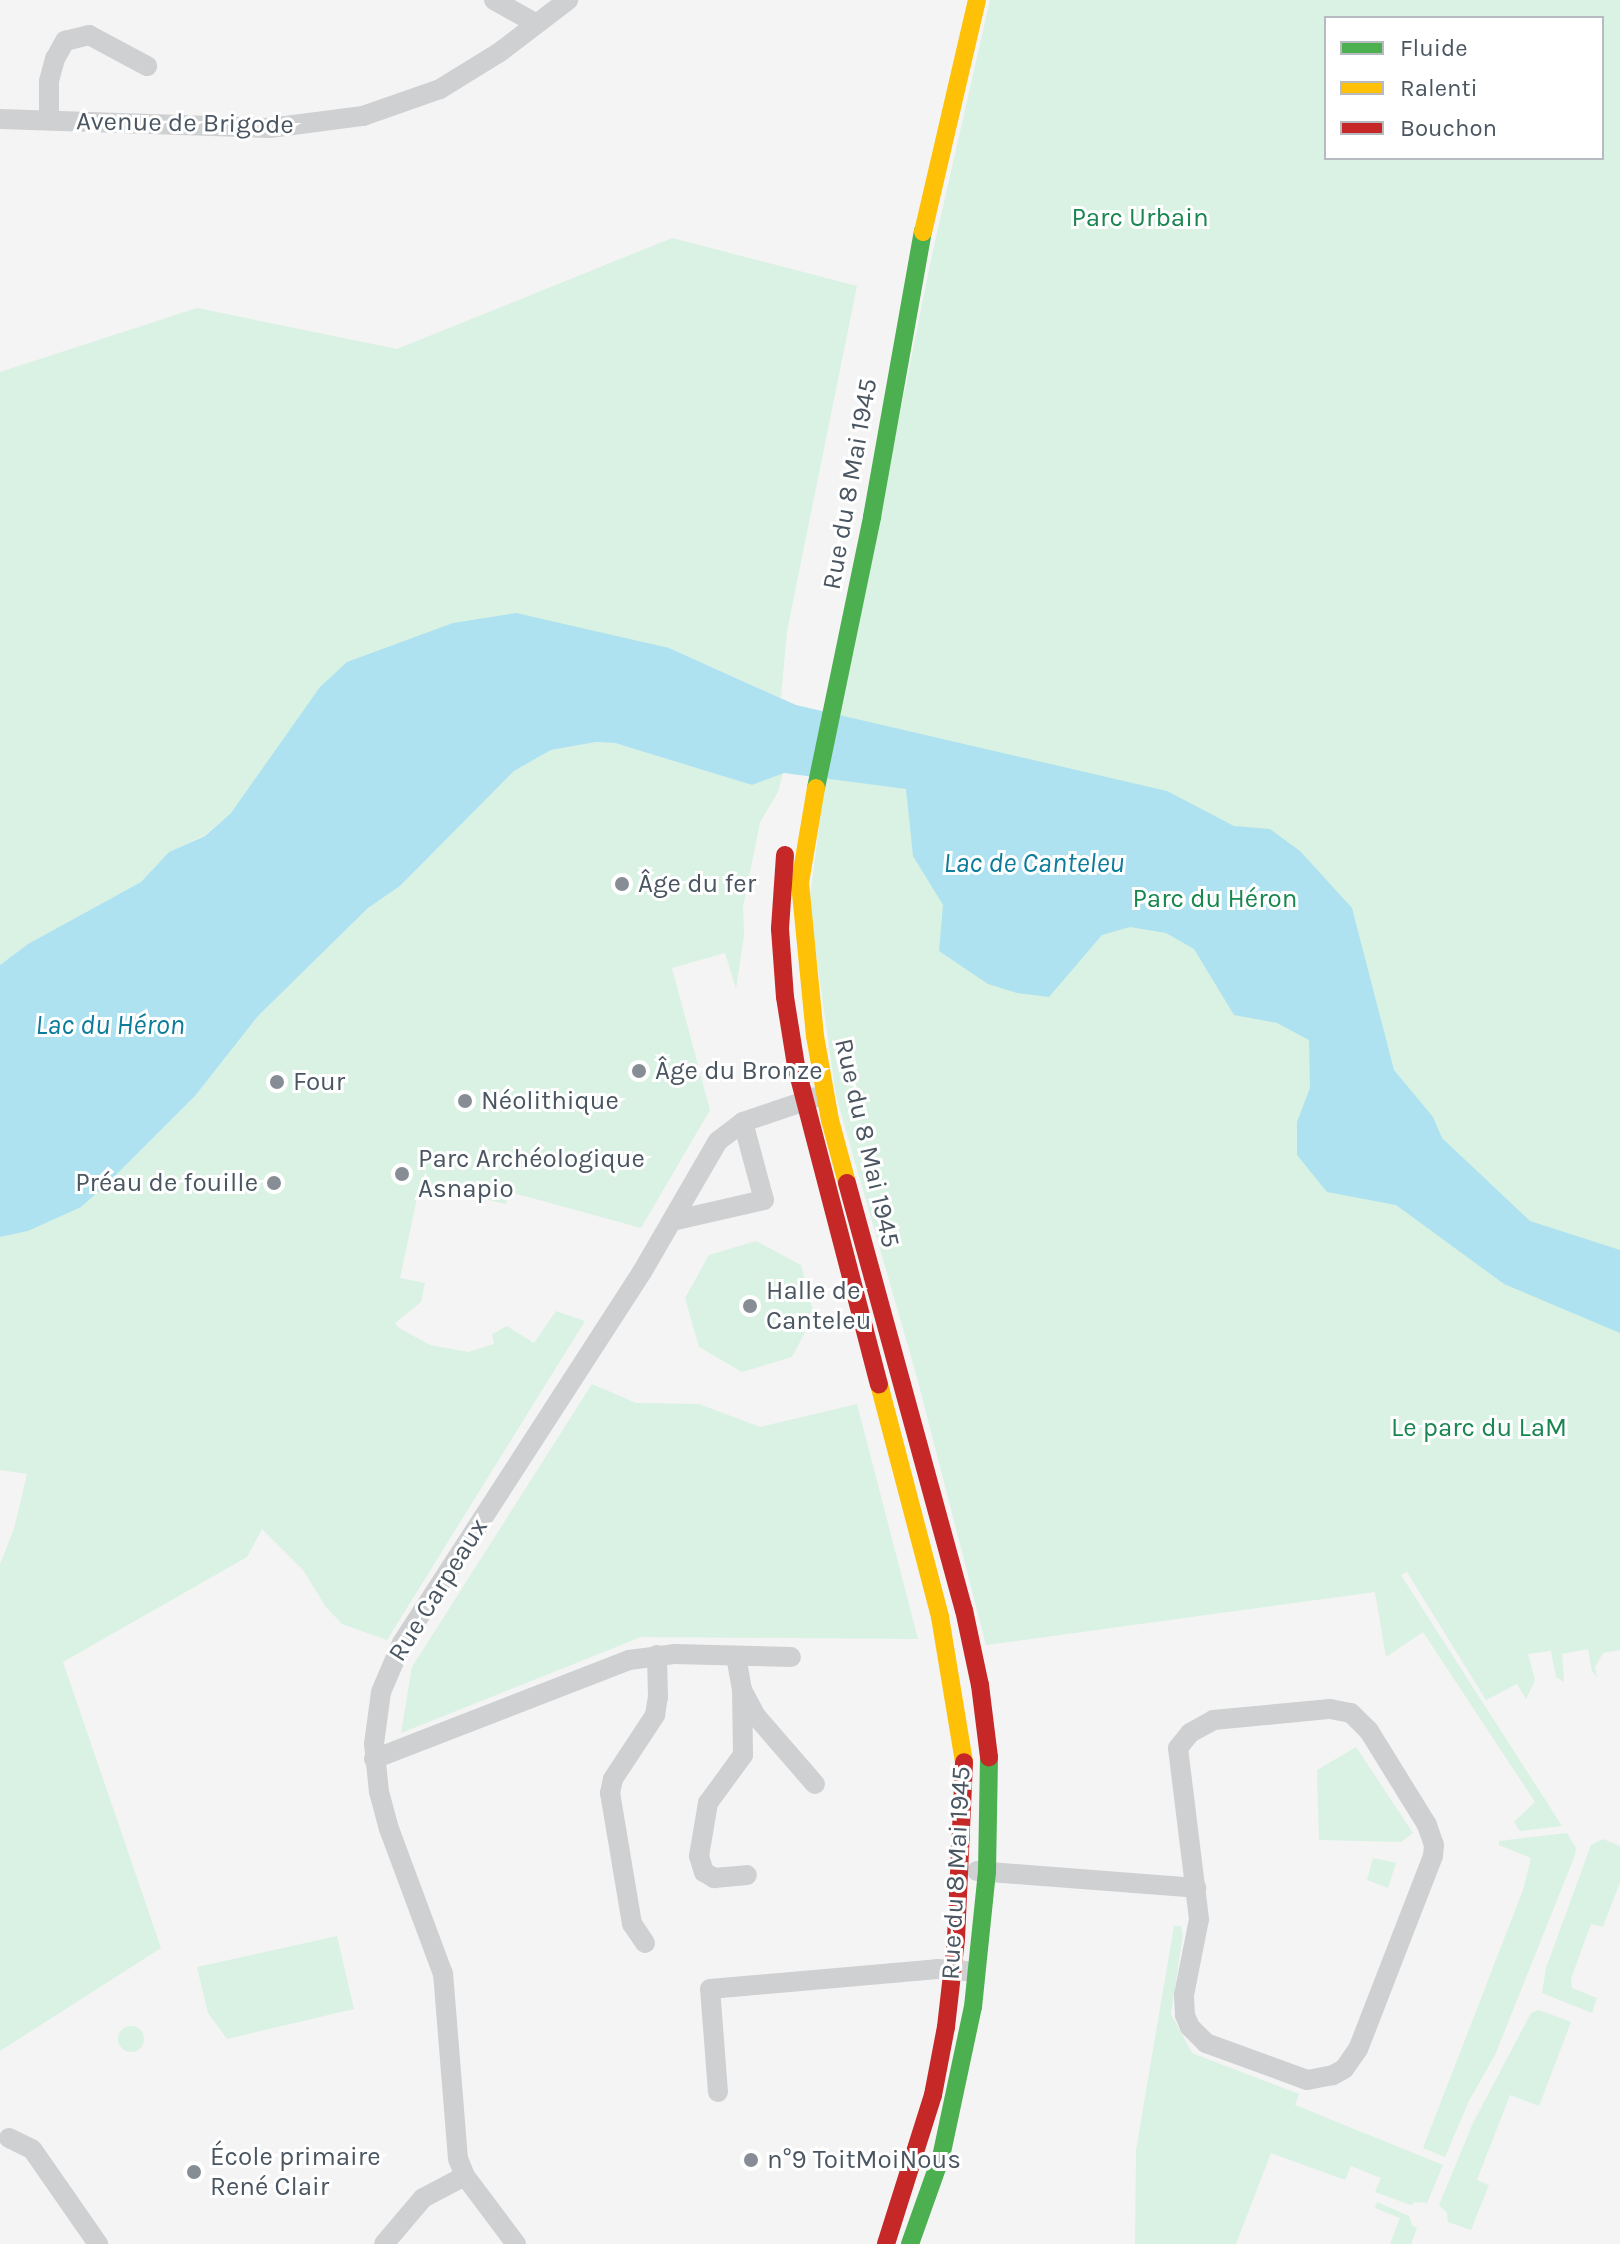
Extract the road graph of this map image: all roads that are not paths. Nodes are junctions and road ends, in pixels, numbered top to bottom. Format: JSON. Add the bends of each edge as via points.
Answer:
{"nodes":[{"id":1,"x":494,"y":0,"type":"edge"},
{"id":2,"x":546,"y":0,"type":"edge"},
{"id":3,"x":568,"y":0,"type":"edge"},
{"id":4,"x":962,"y":0,"type":"edge"},
{"id":5,"x":977,"y":0,"type":"edge"},
{"id":6,"x":535,"y":23,"type":"junction"},
{"id":7,"x":147,"y":66,"type":"dead end"},
{"id":8,"x":0,"y":119,"type":"edge"},
{"id":9,"x":49,"y":120,"type":"junction"},
{"id":10,"x":828,"y":692,"type":"junction"},
{"id":11,"x":806,"y":797,"type":"junction"},
{"id":12,"x":825,"y":1095,"type":"junction"},
{"id":13,"x":804,"y":1101,"type":"junction"},
{"id":14,"x":743,"y":1122,"type":"junction"},
{"id":15,"x":672,"y":1221,"type":"junction"},
{"id":16,"x":657,"y":1655,"type":"junction"},
{"id":17,"x":736,"y":1656,"type":"junction"},
{"id":18,"x":791,"y":1657,"type":"dead end"},
{"id":19,"x":742,"y":1690,"type":"junction"},
{"id":20,"x":374,"y":1759,"type":"junction"},
{"id":21,"x":815,"y":1784,"type":"dead end"},
{"id":22,"x":961,"y":1870,"type":"junction"},
{"id":23,"x":987,"y":1872,"type":"junction"},
{"id":24,"x":747,"y":1875,"type":"dead end"},
{"id":25,"x":1196,"y":1888,"type":"junction"},
{"id":26,"x":645,"y":1943,"type":"dead end"},
{"id":27,"x":954,"y":1969,"type":"junction"},
{"id":28,"x":978,"y":1972,"type":"junction"},
{"id":29,"x":718,"y":2092,"type":"dead end"},
{"id":30,"x":9,"y":2138,"type":"dead end"},
{"id":31,"x":465,"y":2176,"type":"junction"},
{"id":32,"x":98,"y":2244,"type":"edge"},
{"id":33,"x":384,"y":2244,"type":"edge"},
{"id":34,"x":516,"y":2244,"type":"edge"},
{"id":35,"x":886,"y":2244,"type":"edge"},
{"id":36,"x":910,"y":2244,"type":"edge"}],
"edges":[{"from":1,"to":6,"type":"street"},
{"from":2,"to":6,"type":"street","name":"Avenue de Brigode"},
{"from":3,"to":6,"type":"street","name":"Avenue de Brigode"},
{"from":4,"to":10,"type":"main road","name":"Rue du 8 Mai 1945","via":[[906,244]]},
{"from":5,"to":10,"type":"main road","name":"Rue du 8 Mai 1945","via":[[918,253],[872,517]]},
{"from":6,"to":9,"type":"street","name":"Avenue de Brigode","via":[[440,89],[363,116],[270,128]]},
{"from":7,"to":9,"type":"street","name":"Avenue de Brigode","via":[[89,35],[65,41],[49,81]]},
{"from":8,"to":9,"type":"street","name":"Avenue de Brigode"},
{"from":10,"to":11,"type":"main road","name":"Rue du 8 Mai 1945"},
{"from":11,"to":12,"type":"main road","name":"Rue du 8 Mai 1945","via":[[800,902]]},
{"from":11,"to":13,"type":"main road","name":"Rue du 8 Mai 1945","via":[[783,868],[780,929],[787,1018]]},
{"from":12,"to":13,"type":"street","name":"Rue Carpeaux"},
{"from":12,"to":23,"type":"main road","name":"Rue du 8 Mai 1945","via":[[976,1662],[989,1760]]},
{"from":13,"to":14,"type":"street","name":"Rue Carpeaux"},
{"from":13,"to":22,"type":"main road","name":"Rue du 8 Mai 1945","via":[[940,1617],[964,1765]]},
{"from":14,"to":15,"type":"street","name":"Rue Carpeaux","via":[[718,1141]]},
{"from":14,"to":15,"type":"street","via":[[764,1200]]},
{"from":15,"to":20,"type":"street","name":"Rue Carpeaux","via":[[402,1643],[381,1692]]},
{"from":16,"to":17,"type":"street"},
{"from":16,"to":20,"type":"street","via":[[629,1660]]},
{"from":16,"to":26,"type":"street","via":[[655,1715],[613,1779],[610,1793],[632,1924]]},
{"from":17,"to":18,"type":"street"},
{"from":17,"to":19,"type":"street"},
{"from":19,"to":21,"type":"street","via":[[771,1737]]},
{"from":19,"to":24,"type":"street","via":[[743,1755],[708,1803],[699,1856],[709,1876],[725,1880]]},
{"from":20,"to":31,"type":"street","name":"Rue Carpeaux","via":[[389,1829],[443,1974],[458,2159]]},
{"from":22,"to":23,"type":"street"},
{"from":22,"to":27,"type":"main road","name":"Rue du 8 Mai 1945"},
{"from":23,"to":25,"type":"street"},
{"from":23,"to":28,"type":"main road","name":"Rue du 8 Mai 1945"},
{"from":25,"to":25,"type":"street","via":[[1178,1748],[1190,1733],[1213,1720],[1330,1709],[1351,1713],[1369,1731],[1431,1832],[1433,1856],[1358,2049],[1344,2069],[1319,2079],[1293,2078],[1219,2049],[1190,2027],[1183,2005],[1198,1932]]},
{"from":27,"to":28,"type":"street"},
{"from":27,"to":29,"type":"street","via":[[710,1989]]},
{"from":27,"to":35,"type":"main road","name":"Rue du 8 Mai 1945","via":[[933,2095]]},
{"from":28,"to":36,"type":"main road","name":"Rue du 8 Mai 1945","via":[[941,2157]]},
{"from":30,"to":32,"type":"street","via":[[32,2149]]},
{"from":31,"to":33,"type":"street","via":[[423,2198]]},
{"from":31,"to":34,"type":"street"}]}
